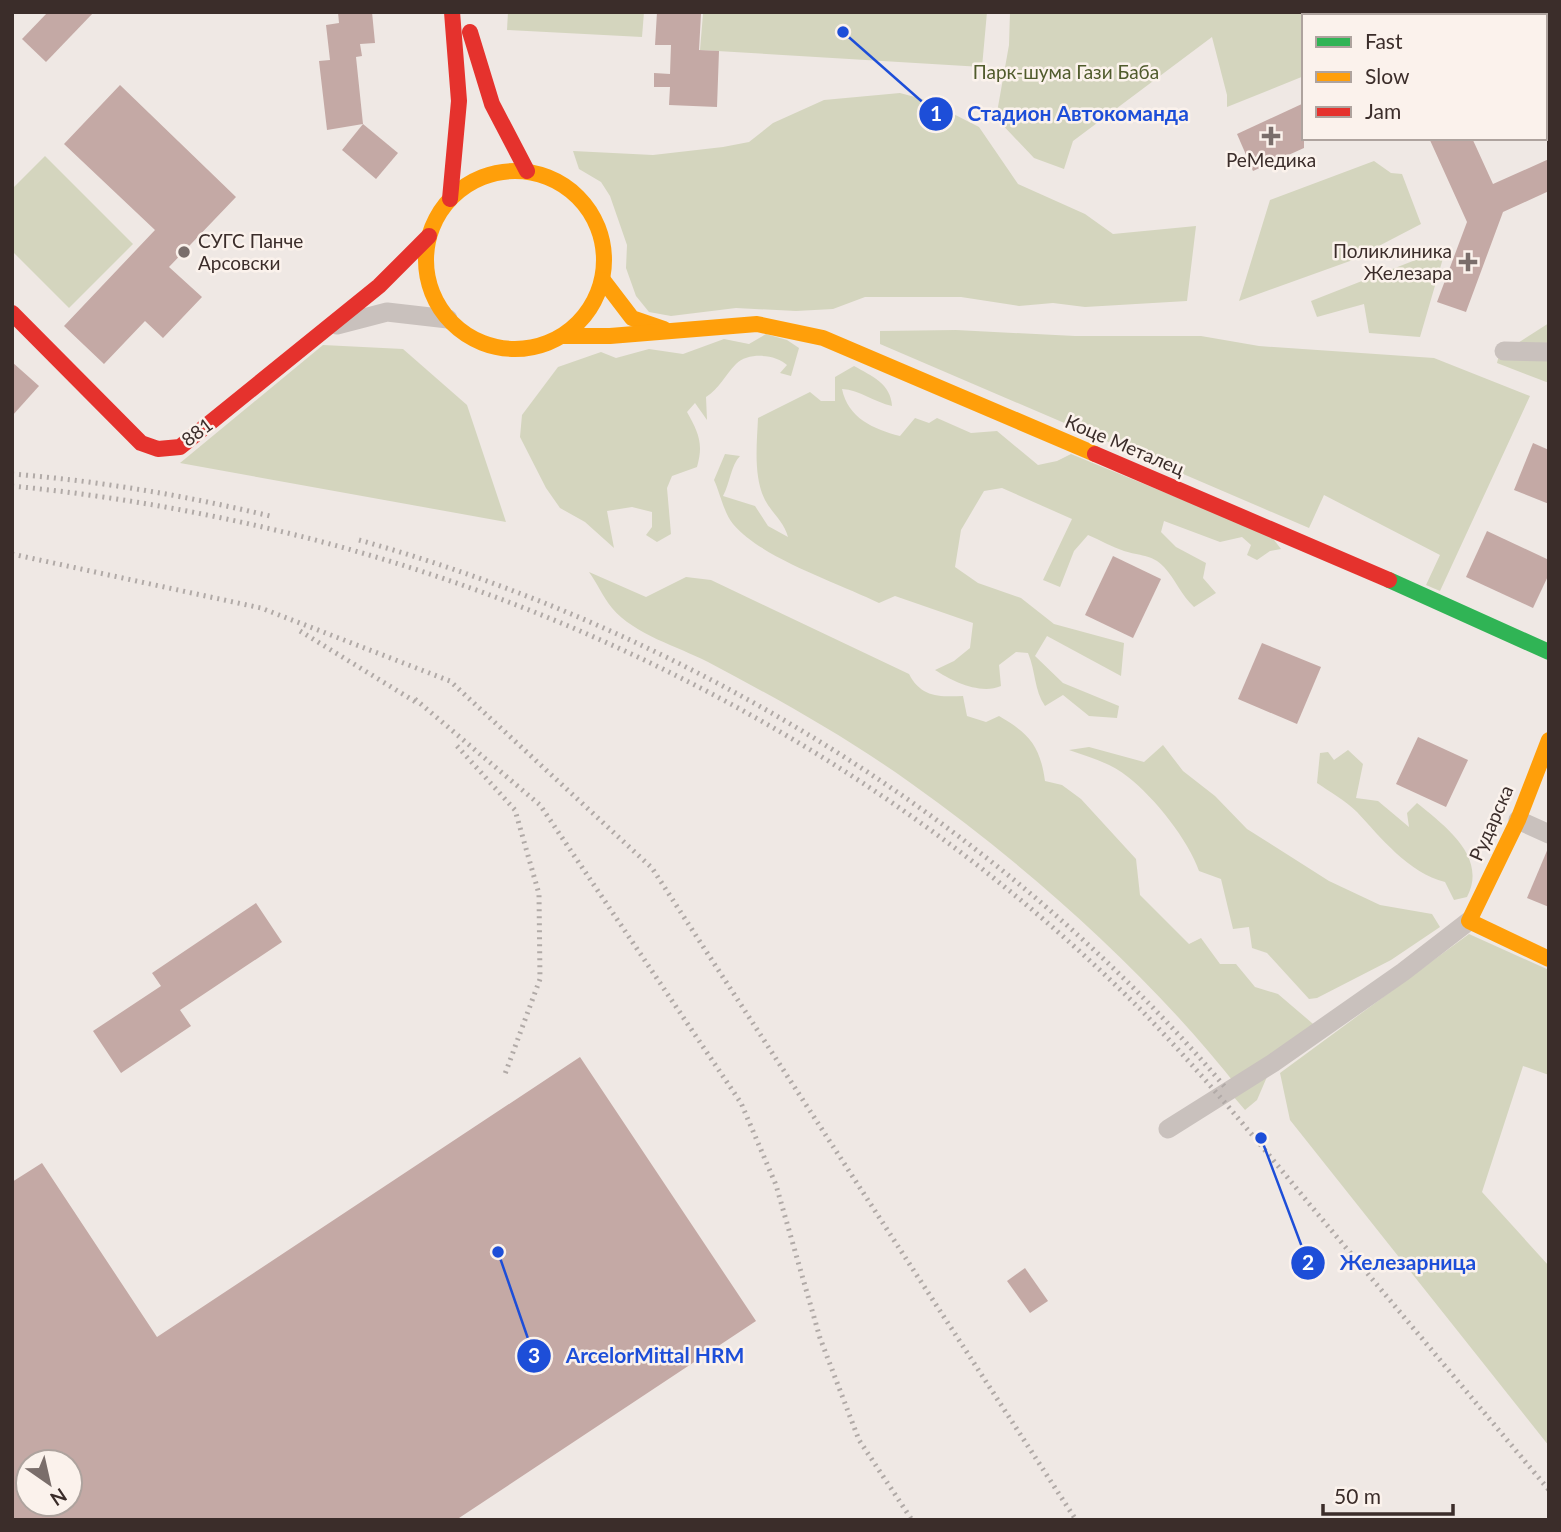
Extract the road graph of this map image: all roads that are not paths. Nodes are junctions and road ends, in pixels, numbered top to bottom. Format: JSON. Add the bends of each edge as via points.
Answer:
{"nodes":[{"id":1,"x":452,"y":12,"type":"edge"},
{"id":2,"x":467,"y":12,"type":"edge"},
{"id":3,"x":527,"y":171,"type":"junction"},
{"id":4,"x":450,"y":199,"type":"junction"},
{"id":5,"x":429,"y":236,"type":"junction"},
{"id":6,"x":603,"y":280,"type":"junction"},
{"id":7,"x":12,"y":313,"type":"edge"},
{"id":8,"x":448,"y":319,"type":"junction"},
{"id":9,"x":323,"y":331,"type":"junction"},
{"id":10,"x":674,"y":331,"type":"junction"},
{"id":11,"x":563,"y":336,"type":"junction"},
{"id":12,"x":1504,"y":351,"type":"dead end"},
{"id":13,"x":1549,"y":352,"type":"edge"},
{"id":14,"x":1549,"y":652,"type":"edge"},
{"id":15,"x":1549,"y":740,"type":"edge"},
{"id":16,"x":1518,"y":820,"type":"junction"},
{"id":17,"x":1549,"y":834,"type":"edge"},
{"id":18,"x":1469,"y":921,"type":"junction"},
{"id":19,"x":1549,"y":959,"type":"edge"},
{"id":20,"x":1168,"y":1129,"type":"dead end"}],
"edges":[{"from":1,"to":4,"type":"street","via":[[459,101]]},
{"from":2,"to":3,"type":"street","via":[[477,72]]},
{"from":3,"to":4,"type":"street","via":[[485,176]]},
{"from":3,"to":6,"type":"street","via":[[551,178],[589,209],[605,255]]},
{"from":4,"to":5,"type":"street"},
{"from":5,"to":8,"type":"street","via":[[428,280]]},
{"from":5,"to":9,"type":"street","name":"881","via":[[379,286]]},
{"from":6,"to":10,"type":"street","name":"Коце Металец","via":[[632,318]]},
{"from":6,"to":11,"type":"street","via":[[588,312]]},
{"from":7,"to":9,"type":"street","name":"881","via":[[111,416],[141,443],[158,449],[180,447]]},
{"from":8,"to":9,"type":"street","name":"881","via":[[387,312]]},
{"from":8,"to":11,"type":"street","via":[[474,341],[507,349],[540,346]]},
{"from":10,"to":11,"type":"street","name":"Коце Металец"},
{"from":10,"to":14,"type":"street","name":"Коце Металец","via":[[757,324],[823,338]]},
{"from":12,"to":13,"type":"street"},
{"from":15,"to":16,"type":"street","name":"Рударска"},
{"from":16,"to":17,"type":"street"},
{"from":16,"to":18,"type":"street","name":"Рударска"},
{"from":18,"to":19,"type":"street"},
{"from":18,"to":20,"type":"street","via":[[1273,1063]]}]}
